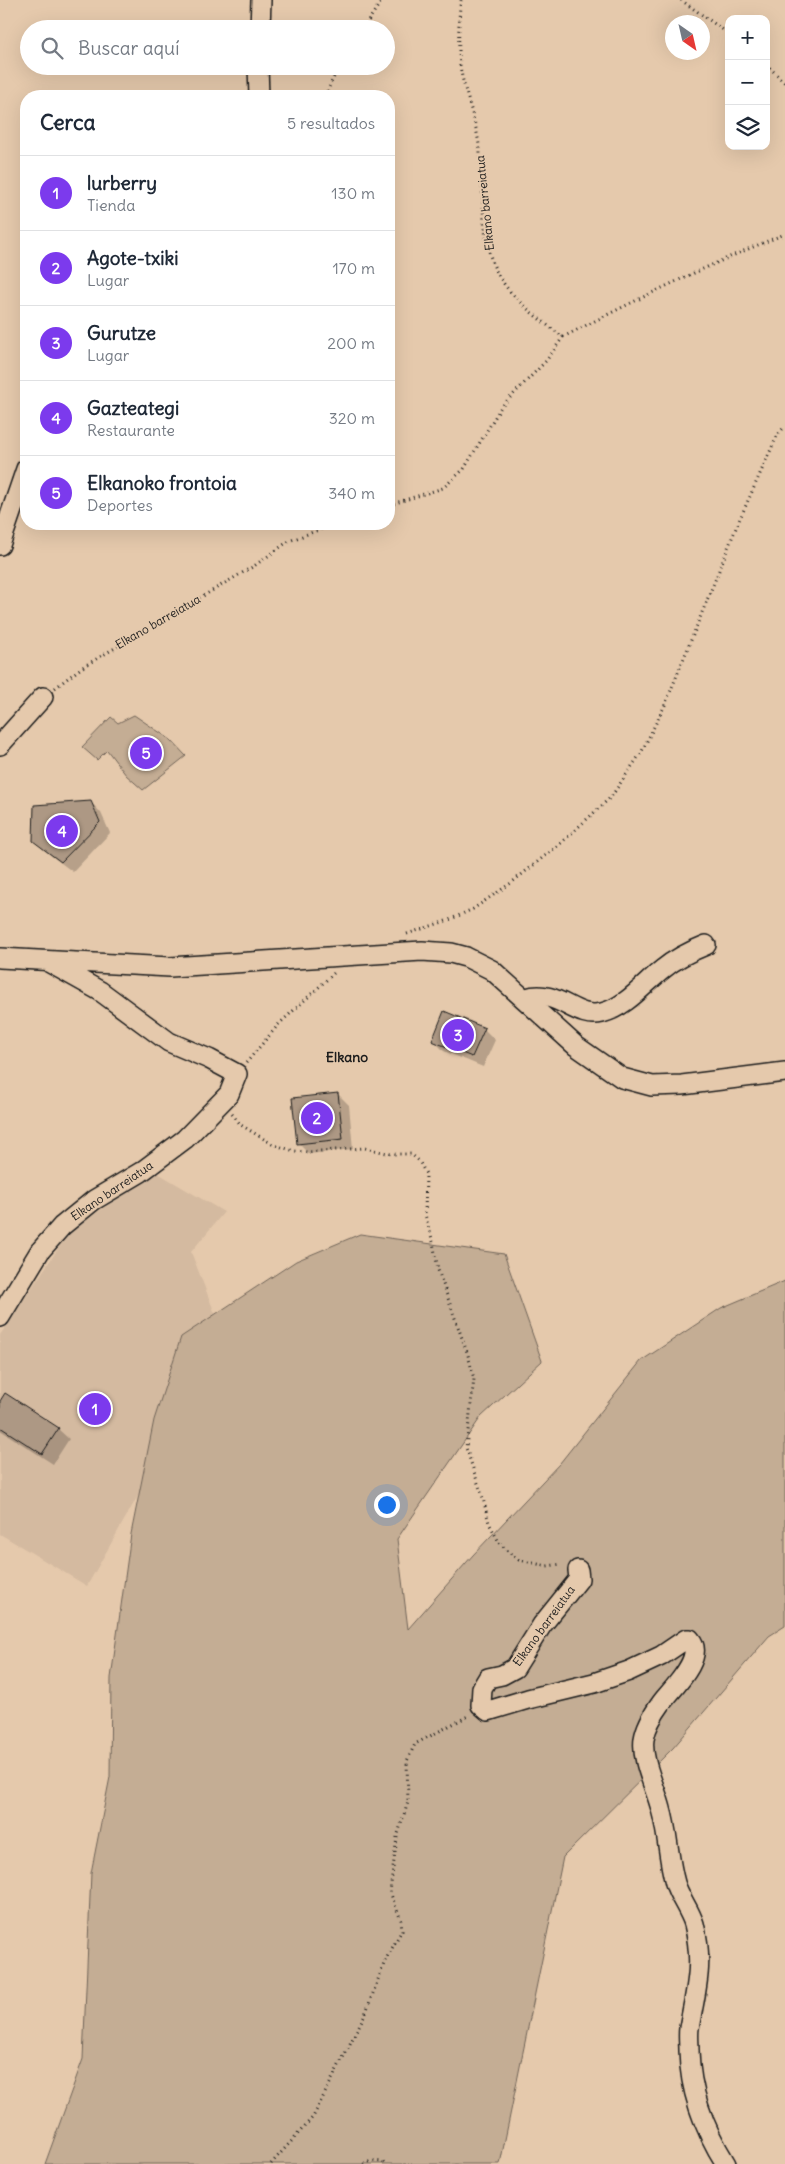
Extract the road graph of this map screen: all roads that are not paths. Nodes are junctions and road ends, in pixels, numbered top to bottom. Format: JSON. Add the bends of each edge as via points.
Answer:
{"nodes":[{"id":1,"x":261,"y":0,"type":"edge"},
{"id":2,"x":260,"y":20,"type":"edge"},
{"id":3,"x":258,"y":75,"type":"edge"},
{"id":4,"x":259,"y":90,"type":"edge"},
{"id":5,"x":20,"y":487,"type":"edge"},
{"id":6,"x":0,"y":545,"type":"edge"},
{"id":7,"x":43,"y":697,"type":"road end"},
{"id":8,"x":0,"y":745,"type":"edge"},
{"id":9,"x":706,"y":945,"type":"dead end"},
{"id":10,"x":0,"y":958,"type":"edge"},
{"id":11,"x":44,"y":960,"type":"junction"},
{"id":12,"x":526,"y":998,"type":"junction"},
{"id":13,"x":785,"y":1072,"type":"edge"},
{"id":14,"x":0,"y":1317,"type":"edge"},
{"id":15,"x":578,"y":1570,"type":"road end"},
{"id":16,"x":726,"y":2164,"type":"edge"}],
"edges":[{"from":1,"to":2,"type":"street"},
{"from":3,"to":4,"type":"street"},
{"from":5,"to":6,"type":"street"},
{"from":7,"to":8,"type":"street"},
{"from":9,"to":12,"type":"street","via":[[672,962],[626,1000],[602,1013],[580,1012],[548,997],[534,995]]},
{"from":10,"to":11,"type":"street"},
{"from":11,"to":12,"type":"street","via":[[170,967],[422,951],[451,953],[475,960],[492,970]]},
{"from":11,"to":14,"type":"street","name":"Elkano barreiatua","via":[[100,991],[169,1042],[237,1074],[234,1085],[222,1102],[185,1139],[94,1200],[62,1226],[40,1251]]},
{"from":12,"to":13,"type":"street","via":[[596,1061],[631,1081],[652,1086],[682,1085]]},
{"from":15,"to":16,"type":"street","name":"Elkano barreiatua","via":[[579,1579],[542,1626],[515,1668],[488,1678],[482,1688],[480,1702],[488,1711],[594,1683],[645,1664],[686,1639],[690,1638],[694,1643],[695,1652],[683,1678],[662,1702],[644,1740],[675,1882],[694,1921],[698,1943],[698,1984],[689,2030],[695,2095],[708,2132]]}]}
